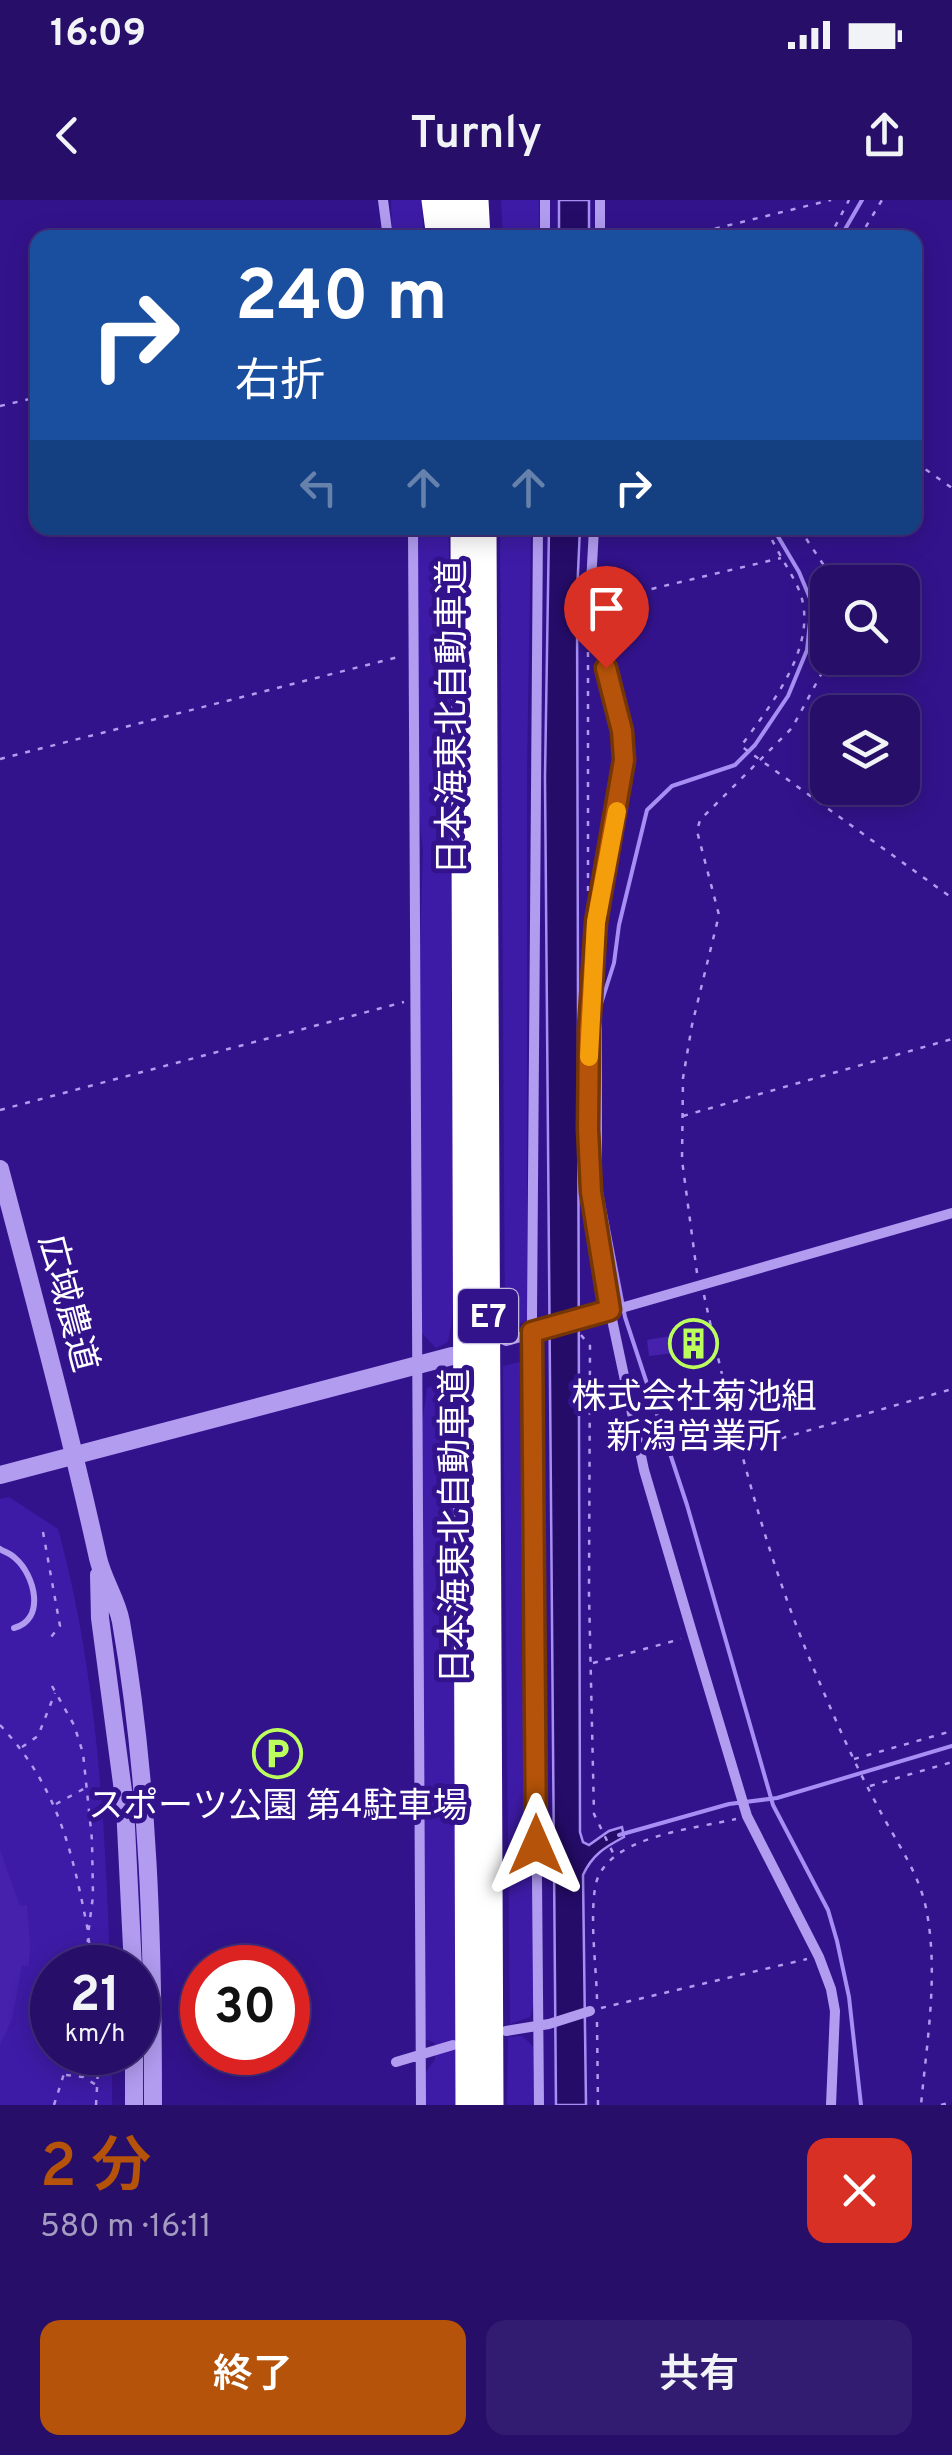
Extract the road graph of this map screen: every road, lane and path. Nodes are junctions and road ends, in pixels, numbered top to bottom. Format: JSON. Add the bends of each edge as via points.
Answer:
{"nodes":[{"id":1,"x":384,"y":200,"type":"edge"},
{"id":2,"x":434,"y":200,"type":"edge"},
{"id":3,"x":452,"y":200,"type":"edge"},
{"id":4,"x":476,"y":200,"type":"edge"},
{"id":5,"x":486,"y":200,"type":"edge"},
{"id":6,"x":545,"y":200,"type":"edge"},
{"id":7,"x":600,"y":200,"type":"edge"},
{"id":8,"x":831,"y":200,"type":"edge"},
{"id":9,"x":849,"y":200,"type":"edge"},
{"id":10,"x":882,"y":200,"type":"edge"},
{"id":11,"x":387,"y":230,"type":"edge"},
{"id":12,"x":438,"y":230,"type":"edge"},
{"id":13,"x":454,"y":230,"type":"edge"},
{"id":14,"x":478,"y":230,"type":"edge"},
{"id":15,"x":486,"y":230,"type":"edge"},
{"id":16,"x":545,"y":230,"type":"edge"},
{"id":17,"x":600,"y":230,"type":"edge"},
{"id":18,"x":709,"y":230,"type":"edge"},
{"id":19,"x":833,"y":230,"type":"edge"},
{"id":20,"x":864,"y":230,"type":"edge"},
{"id":21,"x":30,"y":399,"type":"edge"},
{"id":22,"x":0,"y":406,"type":"edge"},
{"id":23,"x":922,"y":467,"type":"edge"},
{"id":24,"x":952,"y":488,"type":"edge"},
{"id":25,"x":413,"y":535,"type":"edge"},
{"id":26,"x":463,"y":535,"type":"edge"},
{"id":27,"x":484,"y":535,"type":"edge"},
{"id":28,"x":538,"y":535,"type":"edge"},
{"id":29,"x":594,"y":535,"type":"edge"},
{"id":30,"x":770,"y":535,"type":"edge"},
{"id":31,"x":804,"y":535,"type":"edge"},
{"id":32,"x":781,"y":558,"type":"junction"},
{"id":33,"x":823,"y":565,"type":"edge"},
{"id":34,"x":590,"y":602,"type":"junction"},
{"id":35,"x":588,"y":641,"type":"dead end"},
{"id":36,"x":414,"y":654,"type":"junction"},
{"id":37,"x":821,"y":675,"type":"edge"},
{"id":38,"x":0,"y":760,"type":"edge"},
{"id":39,"x":758,"y":761,"type":"junction"},
{"id":40,"x":952,"y":898,"type":"edge"},
{"id":41,"x":596,"y":922,"type":"junction"},
{"id":42,"x":417,"y":998,"type":"junction"},
{"id":43,"x":952,"y":1039,"type":"edge"},
{"id":44,"x":0,"y":1110,"type":"edge"},
{"id":45,"x":682,"y":1116,"type":"junction"},
{"id":46,"x":0,"y":1169,"type":"edge"},
{"id":47,"x":952,"y":1214,"type":"edge"},
{"id":48,"x":702,"y":1285,"type":"junction"},
{"id":49,"x":612,"y":1309,"type":"junction"},
{"id":50,"x":534,"y":1332,"type":"junction"},
{"id":51,"x":583,"y":1337,"type":"dead end"},
{"id":52,"x":506,"y":1341,"type":"dead end"},
{"id":53,"x":452,"y":1356,"type":"dead end"},
{"id":54,"x":419,"y":1366,"type":"junction"},
{"id":55,"x":952,"y":1389,"type":"edge"},
{"id":56,"x":742,"y":1450,"type":"junction"},
{"id":57,"x":76,"y":1454,"type":"junction"},
{"id":58,"x":0,"y":1475,"type":"edge"},
{"id":59,"x":43,"y":1532,"type":"dead end"},
{"id":60,"x":0,"y":1550,"type":"edge"},
{"id":61,"x":99,"y":1564,"type":"junction"},
{"id":62,"x":14,"y":1628,"type":"dead end"},
{"id":63,"x":692,"y":1636,"type":"junction"},
{"id":64,"x":51,"y":1637,"type":"dead end"},
{"id":65,"x":592,"y":1663,"type":"junction"},
{"id":66,"x":52,"y":1686,"type":"dead end"},
{"id":67,"x":56,"y":1694,"type":"junction"},
{"id":68,"x":0,"y":1725,"type":"edge"},
{"id":69,"x":952,"y":1731,"type":"edge"},
{"id":70,"x":20,"y":1748,"type":"junction"},
{"id":71,"x":854,"y":1759,"type":"junction"},
{"id":72,"x":952,"y":1762,"type":"edge"},
{"id":73,"x":868,"y":1786,"type":"junction"},
{"id":74,"x":87,"y":1787,"type":"junction"},
{"id":75,"x":54,"y":1805,"type":"junction"},
{"id":76,"x":747,"y":1814,"type":"junction"},
{"id":77,"x":612,"y":1852,"type":"junction"},
{"id":78,"x":88,"y":1935,"type":"junction"},
{"id":79,"x":87,"y":1945,"type":"edge"},
{"id":80,"x":90,"y":1945,"type":"edge"},
{"id":81,"x":132,"y":1945,"type":"edge"},
{"id":82,"x":819,"y":1956,"type":"junction"},
{"id":83,"x":593,"y":2010,"type":"junction"},
{"id":84,"x":544,"y":2024,"type":"junction"},
{"id":85,"x":506,"y":2031,"type":"dead end"},
{"id":86,"x":453,"y":2045,"type":"dead end"},
{"id":87,"x":421,"y":2054,"type":"junction"},
{"id":88,"x":396,"y":2062,"type":"dead end"},
{"id":89,"x":64,"y":2075,"type":"edge"},
{"id":90,"x":70,"y":2075,"type":"edge"},
{"id":91,"x":98,"y":2075,"type":"edge"},
{"id":92,"x":134,"y":2075,"type":"edge"},
{"id":93,"x":98,"y":2086,"type":"junction"},
{"id":94,"x":952,"y":2102,"type":"edge"},
{"id":95,"x":54,"y":2105,"type":"edge"},
{"id":96,"x":96,"y":2105,"type":"edge"},
{"id":97,"x":134,"y":2105,"type":"edge"},
{"id":98,"x":153,"y":2105,"type":"edge"},
{"id":99,"x":420,"y":2105,"type":"edge"},
{"id":100,"x":468,"y":2105,"type":"edge"},
{"id":101,"x":491,"y":2105,"type":"edge"},
{"id":102,"x":539,"y":2105,"type":"edge"},
{"id":103,"x":598,"y":2105,"type":"edge"},
{"id":104,"x":831,"y":2105,"type":"edge"},
{"id":105,"x":921,"y":2105,"type":"edge"},
{"id":106,"x":941,"y":2105,"type":"edge"}],
"edges":[{"from":1,"to":11,"type":"street"},
{"from":2,"to":12,"type":"highway"},
{"from":3,"to":13,"type":"highway"},
{"from":4,"to":14,"type":"highway"},
{"from":5,"to":15,"type":"highway"},
{"from":6,"to":16,"type":"street"},
{"from":7,"to":17,"type":"street"},
{"from":8,"to":18,"type":"path"},
{"from":9,"to":19,"type":"path"},
{"from":10,"to":20,"type":"path"},
{"from":21,"to":22,"type":"path"},
{"from":23,"to":24,"type":"path"},
{"from":25,"to":36,"type":"street"},
{"from":26,"to":100,"type":"highway","name":"日本海東北自動車道","number":"E7"},
{"from":27,"to":101,"type":"highway","name":"日本海東北自動車道","number":"E7"},
{"from":28,"to":50,"type":"street"},
{"from":29,"to":34,"type":"street"},
{"from":30,"to":32,"type":"path"},
{"from":31,"to":33,"type":"path"},
{"from":32,"to":34,"type":"path"},
{"from":32,"to":39,"type":"path","via":[[801,593],[803,624],[798,656],[780,692],[741,746]]},
{"from":34,"to":41,"type":"street","via":[[624,760]]},
{"from":35,"to":41,"type":"path","via":[[588,893]]},
{"from":36,"to":38,"type":"path"},
{"from":36,"to":42,"type":"street"},
{"from":37,"to":39,"type":"path","via":[[792,728]]},
{"from":39,"to":40,"type":"path"},
{"from":39,"to":45,"type":"path","via":[[697,831],[719,916],[686,1055]]},
{"from":41,"to":49,"type":"street","via":[[589,1145]]},
{"from":42,"to":44,"type":"path"},
{"from":42,"to":54,"type":"street"},
{"from":43,"to":45,"type":"path"},
{"from":45,"to":48,"type":"path","via":[[682,1160]]},
{"from":46,"to":57,"type":"street","name":"広域農道"},
{"from":47,"to":48,"type":"street"},
{"from":48,"to":49,"type":"street"},
{"from":48,"to":56,"type":"path"},
{"from":49,"to":50,"type":"street"},
{"from":49,"to":63,"type":"street","via":[[644,1470]]},
{"from":50,"to":52,"type":"street"},
{"from":50,"to":84,"type":"street"},
{"from":51,"to":65,"type":"path","via":[[590,1346]]},
{"from":53,"to":54,"type":"street"},
{"from":54,"to":57,"type":"street"},
{"from":54,"to":87,"type":"street"},
{"from":55,"to":56,"type":"path"},
{"from":56,"to":71,"type":"path","via":[[791,1618]]},
{"from":57,"to":58,"type":"street"},
{"from":57,"to":61,"type":"street","name":"広域農道"},
{"from":59,"to":64,"type":"path","via":[[60,1626]]},
{"from":60,"to":62,"type":"lane","via":[[25,1572],[36,1604],[32,1617]]},
{"from":61,"to":81,"type":"street","via":[[125,1806]]},
{"from":61,"to":98,"type":"street","via":[[120,1616],[144,1804]]},
{"from":63,"to":65,"type":"path"},
{"from":63,"to":76,"type":"street"},
{"from":65,"to":77,"type":"path","via":[[594,1814]]},
{"from":66,"to":67,"type":"path"},
{"from":67,"to":70,"type":"path","via":[[38,1736]]},
{"from":67,"to":74,"type":"path","via":[[83,1752]]},
{"from":68,"to":70,"type":"path"},
{"from":69,"to":71,"type":"path"},
{"from":70,"to":75,"type":"path"},
{"from":71,"to":73,"type":"path"},
{"from":72,"to":73,"type":"path"},
{"from":73,"to":105,"type":"path","via":[[913,1869],[927,1913],[931,1982]]},
{"from":74,"to":75,"type":"path"},
{"from":74,"to":78,"type":"path","via":[[93,1896]]},
{"from":75,"to":78,"type":"path","via":[[74,1861]]},
{"from":76,"to":77,"type":"path"},
{"from":76,"to":82,"type":"street"},
{"from":77,"to":83,"type":"path","via":[[595,1889]]},
{"from":78,"to":79,"type":"path"},
{"from":78,"to":80,"type":"path"},
{"from":82,"to":83,"type":"path"},
{"from":82,"to":104,"type":"street","via":[[835,2010]]},
{"from":83,"to":84,"type":"street"},
{"from":83,"to":103,"type":"path"},
{"from":84,"to":85,"type":"street"},
{"from":84,"to":102,"type":"street"},
{"from":86,"to":87,"type":"street"},
{"from":87,"to":88,"type":"street"},
{"from":87,"to":99,"type":"street"},
{"from":89,"to":95,"type":"path"},
{"from":90,"to":93,"type":"path"},
{"from":91,"to":93,"type":"path"},
{"from":92,"to":97,"type":"street"},
{"from":93,"to":96,"type":"path"},
{"from":94,"to":106,"type":"path"}]}
